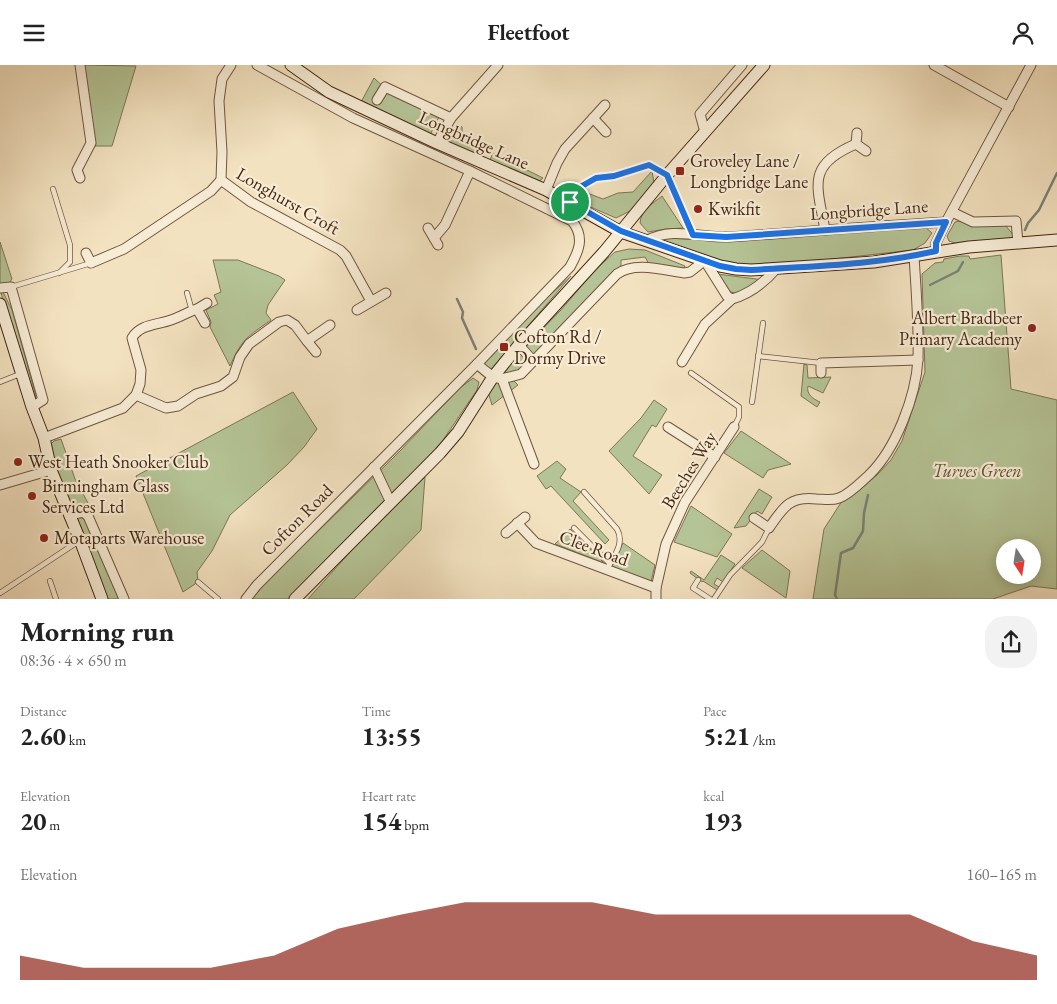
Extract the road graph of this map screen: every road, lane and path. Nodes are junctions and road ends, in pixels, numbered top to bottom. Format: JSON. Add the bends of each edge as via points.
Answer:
{"nodes":[{"id":1,"x":80,"y":65,"type":"edge"},
{"id":2,"x":232,"y":65,"type":"edge"},
{"id":3,"x":257,"y":65,"type":"edge"},
{"id":4,"x":290,"y":65,"type":"edge"},
{"id":5,"x":498,"y":65,"type":"edge"},
{"id":6,"x":742,"y":65,"type":"edge"},
{"id":7,"x":764,"y":65,"type":"edge"},
{"id":8,"x":934,"y":65,"type":"edge"},
{"id":9,"x":1031,"y":65,"type":"edge"},
{"id":10,"x":270,"y":68,"type":"edge"},
{"id":11,"x":377,"y":100,"type":"dead end"},
{"id":12,"x":605,"y":105,"type":"dead end"},
{"id":13,"x":1009,"y":107,"type":"junction"},
{"id":14,"x":594,"y":118,"type":"junction"},
{"id":15,"x":451,"y":119,"type":"junction"},
{"id":16,"x":606,"y":132,"type":"dead end"},
{"id":17,"x":705,"y":132,"type":"junction"},
{"id":18,"x":857,"y":133,"type":"dead end"},
{"id":19,"x":437,"y":143,"type":"junction"},
{"id":20,"x":856,"y":144,"type":"junction"},
{"id":21,"x":866,"y":151,"type":"dead end"},
{"id":22,"x":470,"y":171,"type":"junction"},
{"id":23,"x":75,"y":173,"type":"dead end"},
{"id":24,"x":667,"y":175,"type":"junction"},
{"id":25,"x":517,"y":178,"type":"junction"},
{"id":26,"x":220,"y":180,"type":"junction"},
{"id":27,"x":53,"y":189,"type":"dead end"},
{"id":28,"x":546,"y":190,"type":"junction"},
{"id":29,"x":510,"y":191,"type":"junction"},
{"id":30,"x":570,"y":202,"type":"junction"},
{"id":31,"x":952,"y":212,"type":"junction"},
{"id":32,"x":946,"y":222,"type":"junction"},
{"id":33,"x":428,"y":227,"type":"dead end"},
{"id":34,"x":825,"y":230,"type":"junction"},
{"id":35,"x":621,"y":231,"type":"junction"},
{"id":36,"x":693,"y":235,"type":"junction"},
{"id":37,"x":646,"y":241,"type":"junction"},
{"id":38,"x":1057,"y":241,"type":"edge"},
{"id":39,"x":580,"y":242,"type":"joint"},
{"id":40,"x":1018,"y":243,"type":"junction"},
{"id":41,"x":936,"y":251,"type":"junction"},
{"id":42,"x":86,"y":253,"type":"dead end"},
{"id":43,"x":914,"y":256,"type":"junction"},
{"id":44,"x":704,"y":261,"type":"junction"},
{"id":45,"x":91,"y":263,"type":"junction"},
{"id":46,"x":778,"y":268,"type":"junction"},
{"id":47,"x":59,"y":273,"type":"junction"},
{"id":48,"x":10,"y":287,"type":"junction"},
{"id":49,"x":0,"y":288,"type":"edge"},
{"id":50,"x":187,"y":293,"type":"dead end"},
{"id":51,"x":386,"y":293,"type":"dead end"},
{"id":52,"x":732,"y":299,"type":"junction"},
{"id":53,"x":371,"y":301,"type":"junction"},
{"id":54,"x":207,"y":303,"type":"dead end"},
{"id":55,"x":0,"y":304,"type":"edge"},
{"id":56,"x":194,"y":310,"type":"junction"},
{"id":57,"x":357,"y":310,"type":"dead end"},
{"id":58,"x":205,"y":323,"type":"dead end"},
{"id":59,"x":763,"y":323,"type":"dead end"},
{"id":60,"x":330,"y":325,"type":"dead end"},
{"id":61,"x":307,"y":341,"type":"junction"},
{"id":62,"x":519,"y":345,"type":"junction"},
{"id":63,"x":316,"y":352,"type":"dead end"},
{"id":64,"x":758,"y":356,"type":"junction"},
{"id":65,"x":533,"y":361,"type":"junction"},
{"id":66,"x":918,"y":361,"type":"junction"},
{"id":67,"x":682,"y":362,"type":"dead end"},
{"id":68,"x":820,"y":363,"type":"junction"},
{"id":69,"x":477,"y":364,"type":"junction"},
{"id":70,"x":691,"y":373,"type":"dead end"},
{"id":71,"x":820,"y":373,"type":"dead end"},
{"id":72,"x":22,"y":374,"type":"junction"},
{"id":73,"x":497,"y":378,"type":"junction"},
{"id":74,"x":0,"y":382,"type":"edge"},
{"id":75,"x":136,"y":395,"type":"junction"},
{"id":76,"x":752,"y":402,"type":"dead end"},
{"id":77,"x":32,"y":407,"type":"junction"},
{"id":78,"x":668,"y":427,"type":"dead end"},
{"id":79,"x":734,"y":427,"type":"joint"},
{"id":80,"x":44,"y":438,"type":"junction"},
{"id":81,"x":715,"y":457,"type":"junction"},
{"id":82,"x":534,"y":464,"type":"dead end"},
{"id":83,"x":374,"y":467,"type":"junction"},
{"id":84,"x":51,"y":469,"type":"junction"},
{"id":85,"x":0,"y":485,"type":"edge"},
{"id":86,"x":584,"y":492,"type":"dead end"},
{"id":87,"x":391,"y":503,"type":"junction"},
{"id":88,"x":70,"y":515,"type":"junction"},
{"id":89,"x":525,"y":517,"type":"dead end"},
{"id":90,"x":754,"y":519,"type":"dead end"},
{"id":91,"x":518,"y":523,"type":"junction"},
{"id":92,"x":574,"y":528,"type":"dead end"},
{"id":93,"x":769,"y":528,"type":"junction"},
{"id":94,"x":506,"y":533,"type":"dead end"},
{"id":95,"x":80,"y":540,"type":"junction"},
{"id":96,"x":608,"y":567,"type":"junction"},
{"id":97,"x":698,"y":580,"type":"dead end"},
{"id":98,"x":50,"y":581,"type":"dead end"},
{"id":99,"x":198,"y":582,"type":"dead end"},
{"id":100,"x":656,"y":588,"type":"junction"},
{"id":101,"x":0,"y":593,"type":"edge"},
{"id":102,"x":56,"y":599,"type":"edge"},
{"id":103,"x":102,"y":599,"type":"edge"},
{"id":104,"x":124,"y":599,"type":"edge"},
{"id":105,"x":218,"y":599,"type":"edge"},
{"id":106,"x":246,"y":599,"type":"edge"},
{"id":107,"x":295,"y":599,"type":"edge"},
{"id":108,"x":656,"y":599,"type":"edge"},
{"id":109,"x":712,"y":599,"type":"edge"}],
"edges":[{"from":1,"to":23,"type":"street","via":[[91,143]]},
{"from":2,"to":26,"type":"street","name":"Longhurst Croft","via":[[222,79],[219,101]]},
{"from":3,"to":10,"type":"street","name":"Longbridge Lane"},
{"from":4,"to":19,"type":"street","name":"Longbridge Lane","via":[[329,92]]},
{"from":5,"to":15,"type":"street"},
{"from":6,"to":17,"type":"street","via":[[700,114]]},
{"from":7,"to":17,"type":"street"},
{"from":8,"to":13,"type":"street"},
{"from":9,"to":13,"type":"street"},
{"from":10,"to":22,"type":"street","name":"Longbridge Lane","via":[[353,118]]},
{"from":11,"to":15,"type":"street","name":"Longbridge Lane","via":[[385,87]]},
{"from":12,"to":14,"type":"street"},
{"from":13,"to":31,"type":"street"},
{"from":14,"to":16,"type":"street"},
{"from":14,"to":28,"type":"street","via":[[565,149]]},
{"from":15,"to":19,"type":"street"},
{"from":17,"to":24,"type":"street"},
{"from":18,"to":20,"type":"street"},
{"from":19,"to":25,"type":"street","name":"Longbridge Lane"},
{"from":20,"to":21,"type":"street"},
{"from":20,"to":34,"type":"street","via":[[832,157],[819,173]]},
{"from":22,"to":29,"type":"street","name":"Longbridge Lane"},
{"from":22,"to":33,"type":"street","via":[[436,241]]},
{"from":24,"to":30,"type":"lane","via":[[649,165],[596,178],[582,186]]},
{"from":24,"to":35,"type":"street"},
{"from":24,"to":36,"type":"lane"},
{"from":25,"to":28,"type":"street","name":"Longbridge Lane"},
{"from":25,"to":29,"type":"street"},
{"from":26,"to":45,"type":"street","name":"Longhurst Croft","via":[[211,191],[132,244]]},
{"from":26,"to":53,"type":"street","name":"Longhurst Croft","via":[[251,202],[340,249]]},
{"from":27,"to":47,"type":"lane","via":[[70,245],[70,262]]},
{"from":28,"to":30,"type":"street","name":"Longbridge Lane"},
{"from":29,"to":39,"type":"street","name":"Longbridge Lane","via":[[572,221]]},
{"from":30,"to":35,"type":"street","name":"Longbridge Lane"},
{"from":31,"to":32,"type":"street"},
{"from":31,"to":40,"type":"street","name":"Longbridge Lane","via":[[973,222],[1016,221]]},
{"from":32,"to":34,"type":"street","name":"Longbridge Lane"},
{"from":32,"to":41,"type":"street","via":[[936,243]]},
{"from":34,"to":36,"type":"street","name":"Longbridge Lane","via":[[726,237]]},
{"from":35,"to":37,"type":"street","name":"Longbridge Lane"},
{"from":35,"to":62,"type":"street"},
{"from":36,"to":37,"type":"street","name":"Longbridge Lane","via":[[660,235]]},
{"from":37,"to":44,"type":"street","name":"Longbridge Lane"},
{"from":38,"to":40,"type":"street","name":"Longbridge Lane"},
{"from":39,"to":69,"type":"street","name":"Cofton Road","via":[[570,267]]},
{"from":40,"to":41,"type":"street","name":"Longbridge Lane"},
{"from":41,"to":43,"type":"street","name":"Longbridge Lane"},
{"from":42,"to":45,"type":"street"},
{"from":43,"to":46,"type":"street","name":"Longbridge Lane"},
{"from":43,"to":66,"type":"street"},
{"from":44,"to":46,"type":"street","name":"Longbridge Lane","via":[[736,269]]},
{"from":44,"to":52,"type":"street"},
{"from":44,"to":65,"type":"street","via":[[684,273],[633,267],[625,269]]},
{"from":45,"to":47,"type":"lane"},
{"from":46,"to":52,"type":"street","via":[[766,281]]},
{"from":47,"to":48,"type":"lane"},
{"from":48,"to":49,"type":"street"},
{"from":48,"to":77,"type":"street","via":[[43,399]]},
{"from":50,"to":56,"type":"lane"},
{"from":51,"to":53,"type":"street"},
{"from":52,"to":67,"type":"street","via":[[705,324]]},
{"from":53,"to":57,"type":"street"},
{"from":54,"to":56,"type":"street"},
{"from":55,"to":72,"type":"street"},
{"from":56,"to":58,"type":"street"},
{"from":56,"to":75,"type":"street","via":[[135,333],[132,338],[140,370]]},
{"from":59,"to":64,"type":"lane"},
{"from":60,"to":61,"type":"street"},
{"from":61,"to":63,"type":"street"},
{"from":61,"to":75,"type":"street","via":[[287,320],[249,344],[233,377],[221,386],[196,394],[178,406],[166,408]]},
{"from":62,"to":65,"type":"street"},
{"from":62,"to":73,"type":"street"},
{"from":64,"to":68,"type":"lane"},
{"from":64,"to":76,"type":"lane"},
{"from":65,"to":73,"type":"street","via":[[521,374]]},
{"from":66,"to":68,"type":"street"},
{"from":66,"to":93,"type":"street","via":[[899,429],[876,468],[838,498],[791,501]]},
{"from":68,"to":71,"type":"street"},
{"from":69,"to":73,"type":"street"},
{"from":69,"to":83,"type":"street","name":"Cofton Road"},
{"from":70,"to":79,"type":"lane","via":[[739,407]]},
{"from":72,"to":74,"type":"lane"},
{"from":72,"to":77,"type":"street"},
{"from":73,"to":82,"type":"street"},
{"from":73,"to":87,"type":"street","via":[[458,432]]},
{"from":75,"to":80,"type":"street","via":[[123,408]]},
{"from":77,"to":80,"type":"street"},
{"from":78,"to":81,"type":"street"},
{"from":79,"to":81,"type":"street","name":"Beeches Way"},
{"from":80,"to":84,"type":"street"},
{"from":81,"to":100,"type":"street","name":"Beeches Way","via":[[677,519],[666,544]]},
{"from":83,"to":87,"type":"street"},
{"from":83,"to":106,"type":"street","name":"Cofton Road"},
{"from":84,"to":85,"type":"street"},
{"from":84,"to":88,"type":"street"},
{"from":86,"to":96,"type":"lane","via":[[620,534],[619,548]]},
{"from":87,"to":107,"type":"street"},
{"from":88,"to":95,"type":"street"},
{"from":88,"to":104,"type":"street","via":[[83,511],[88,516]]},
{"from":89,"to":91,"type":"street"},
{"from":90,"to":93,"type":"street"},
{"from":91,"to":94,"type":"street"},
{"from":91,"to":96,"type":"street","name":"Clee Road","via":[[536,543]]},
{"from":92,"to":96,"type":"lane"},
{"from":93,"to":109,"type":"lane","via":[[762,543],[730,575]]},
{"from":95,"to":101,"type":"lane"},
{"from":95,"to":103,"type":"street"},
{"from":96,"to":100,"type":"street","name":"Clee Road"},
{"from":97,"to":109,"type":"lane","via":[[693,589]]},
{"from":98,"to":102,"type":"lane"},
{"from":99,"to":105,"type":"lane"},
{"from":100,"to":108,"type":"street"}]}
